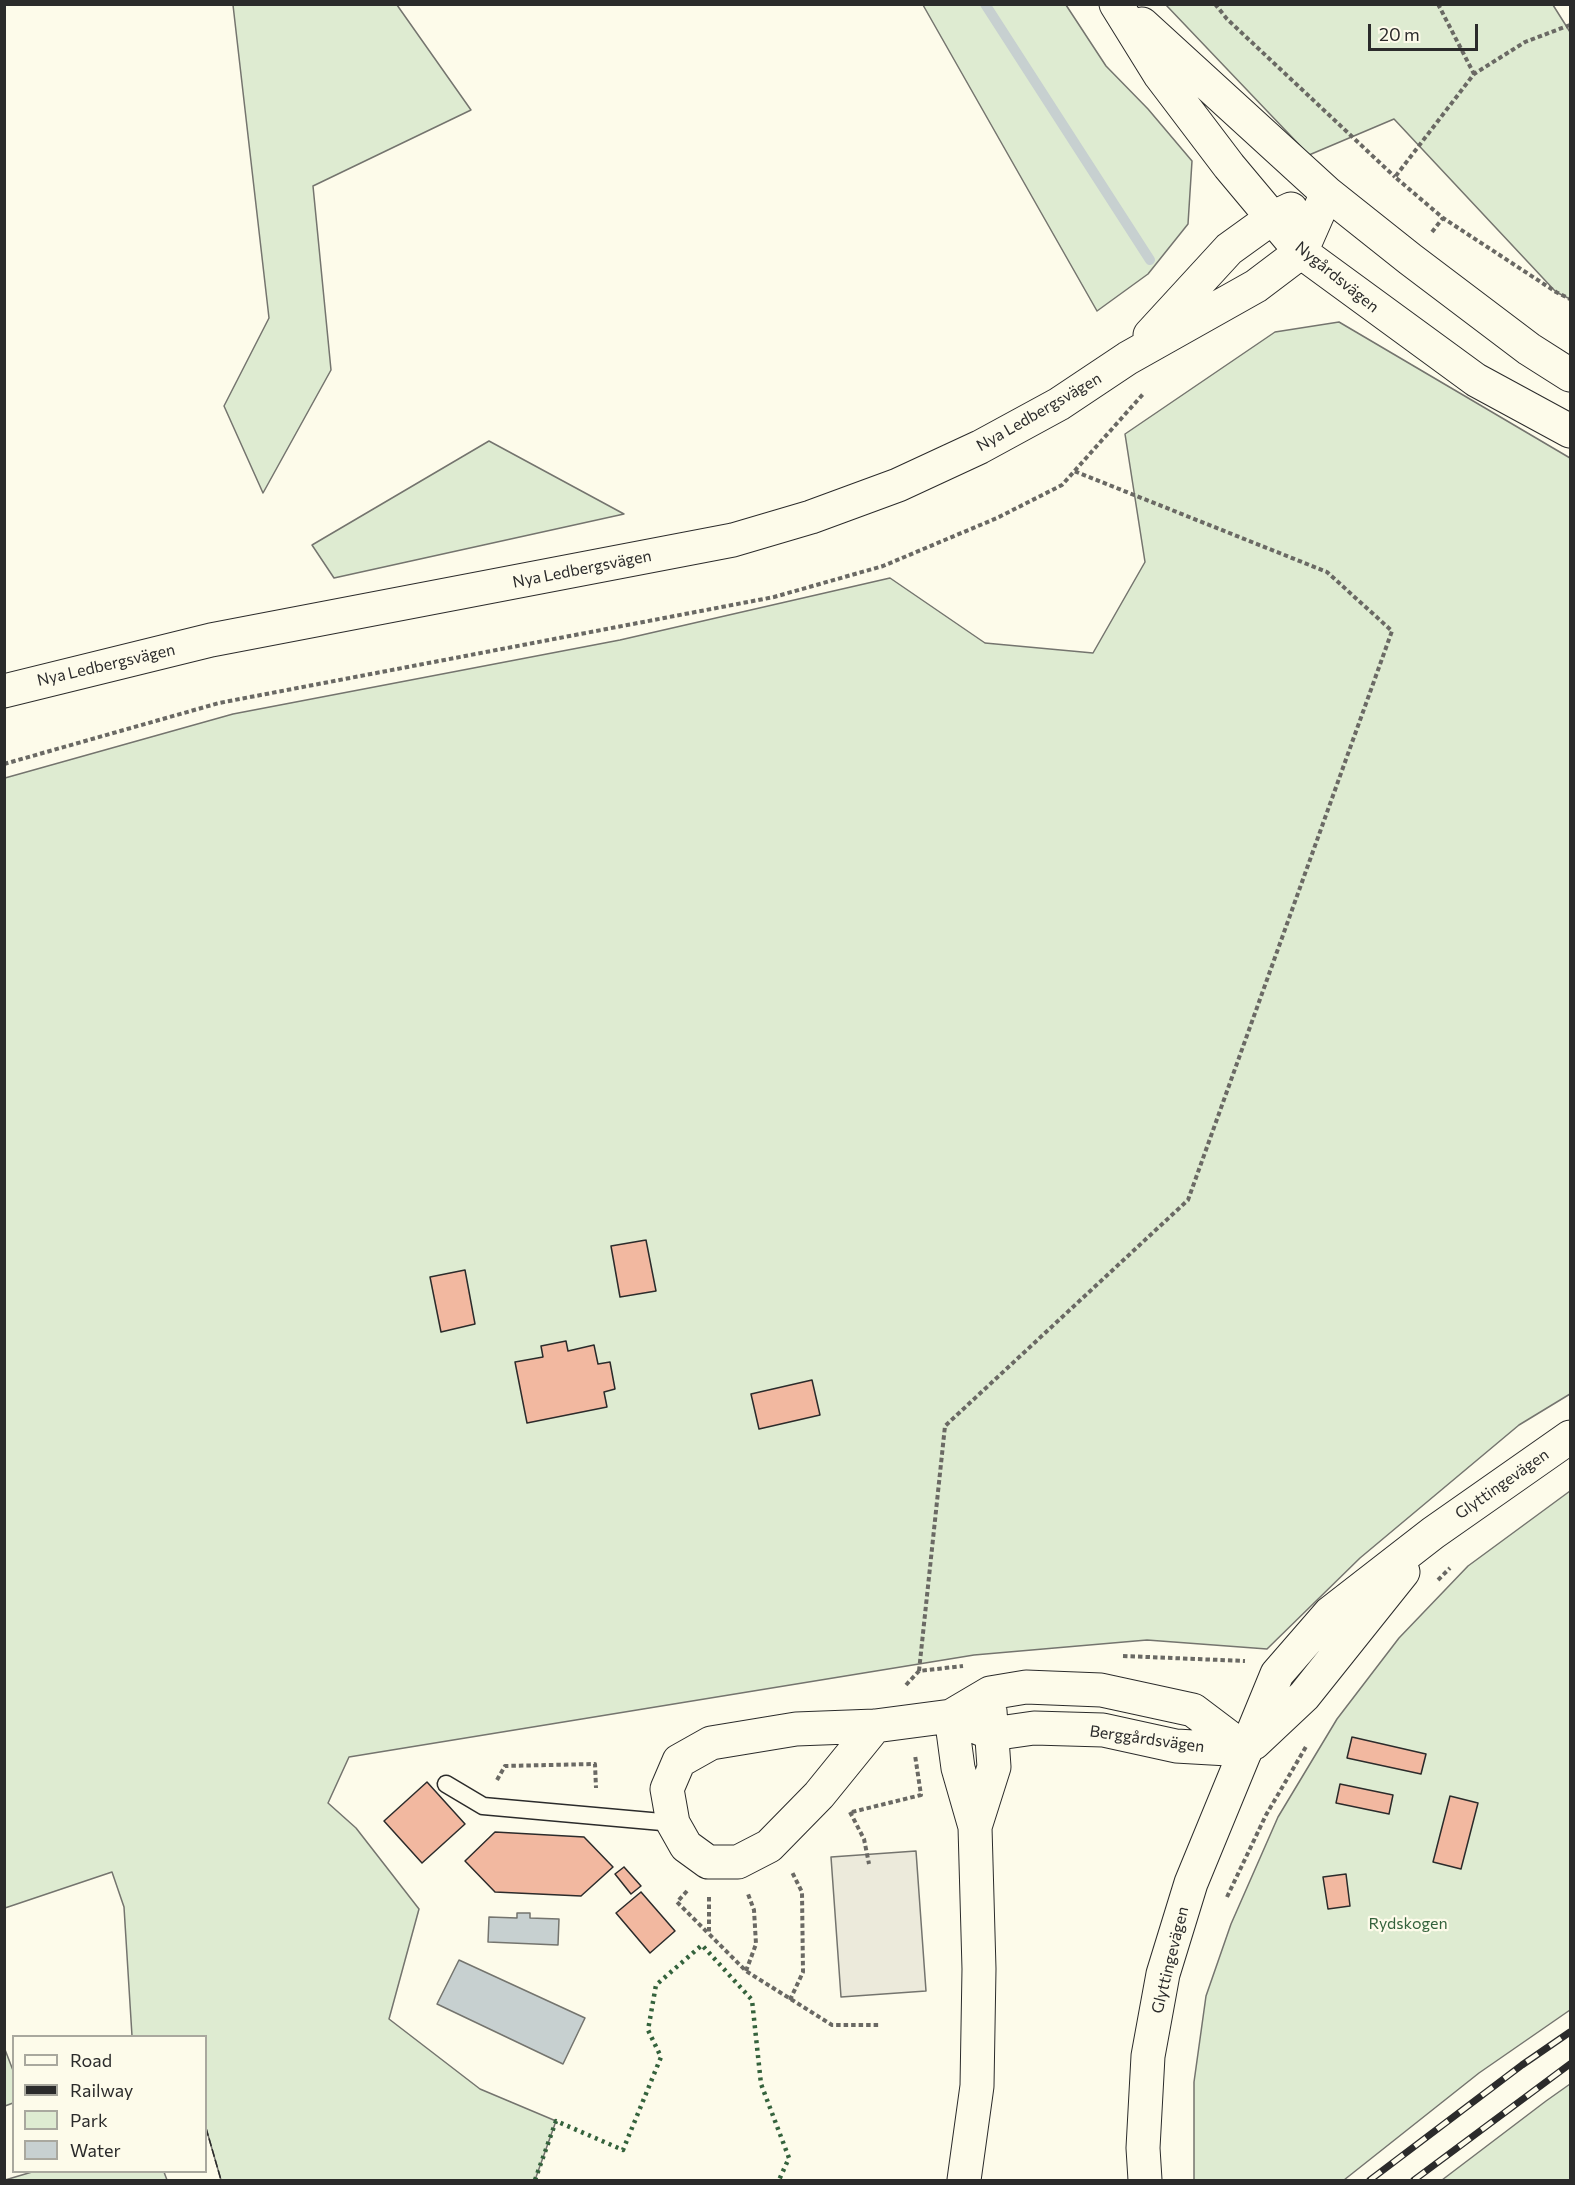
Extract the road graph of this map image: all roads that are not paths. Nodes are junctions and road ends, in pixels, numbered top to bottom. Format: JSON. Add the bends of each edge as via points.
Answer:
{"nodes":[{"id":1,"x":1116,"y":4,"type":"edge"},
{"id":2,"x":1122,"y":4,"type":"edge"},
{"id":3,"x":1327,"y":192,"type":"junction"},
{"id":4,"x":1272,"y":218,"type":"junction"},
{"id":5,"x":1301,"y":252,"type":"junction"},
{"id":6,"x":1128,"y":358,"type":"junction"},
{"id":7,"x":1570,"y":375,"type":"edge"},
{"id":8,"x":1570,"y":431,"type":"edge"},
{"id":9,"x":4,"y":691,"type":"edge"},
{"id":10,"x":1570,"y":1437,"type":"edge"},
{"id":11,"x":990,"y":1693,"type":"junction"},
{"id":12,"x":951,"y":1716,"type":"junction"},
{"id":13,"x":875,"y":1726,"type":"junction"},
{"id":14,"x":992,"y":1734,"type":"junction"},
{"id":15,"x":1246,"y":1750,"type":"junction"},
{"id":16,"x":446,"y":1784,"type":"dead end"},
{"id":17,"x":673,"y":1823,"type":"junction"},
{"id":18,"x":975,"y":1827,"type":"junction"},
{"id":19,"x":964,"y":2181,"type":"edge"},
{"id":20,"x":1145,"y":2181,"type":"edge"}],
"edges":[{"from":1,"to":4,"type":"street","name":"Nygårdsvägen","via":[[1160,75]]},
{"from":2,"to":3,"type":"street"},
{"from":3,"to":4,"type":"street","name":"Nya Ledbergsvägen"},
{"from":3,"to":5,"type":"street","name":"Nya Ledbergsvägen"},
{"from":3,"to":7,"type":"street","via":[[1520,342]]},
{"from":4,"to":5,"type":"street","name":"Nygårdsvägen"},
{"from":4,"to":6,"type":"street","name":"Nya Ledbergsvägen","via":[[1229,249]]},
{"from":5,"to":6,"type":"street","name":"Nya Ledbergsvägen","via":[[1256,286]]},
{"from":5,"to":8,"type":"street","name":"Nygårdsvägen","via":[[1476,381]]},
{"from":6,"to":9,"type":"street","name":"Nya Ledbergsvägen","via":[[1059,404],[980,447],[898,485],[812,517],[733,540],[211,640]]},
{"from":10,"to":15,"type":"street","name":"Glyttingevägen","via":[[1433,1533],[1304,1696]]},
{"from":11,"to":12,"type":"street","name":"Berggårdsvägen"},
{"from":11,"to":14,"type":"street"},
{"from":11,"to":15,"type":"street","name":"Berggårdsvägen","via":[[1026,1687],[1101,1689],[1193,1710]]},
{"from":12,"to":13,"type":"street"},
{"from":12,"to":14,"type":"street"},
{"from":12,"to":18,"type":"street","via":[[958,1768]]},
{"from":13,"to":17,"type":"street","via":[[796,1729],[711,1743],[679,1761],[667,1789]]},
{"from":13,"to":17,"type":"street","via":[[769,1846],[738,1862],[708,1862],[686,1846]]},
{"from":14,"to":15,"type":"street","name":"Berggårdsvägen","via":[[1034,1728],[1103,1730],[1176,1746]]},
{"from":14,"to":18,"type":"street","via":[[994,1767]]},
{"from":15,"to":20,"type":"street","name":"Glyttingevägen","via":[[1191,1883],[1163,1974],[1148,2056]]},
{"from":16,"to":17,"type":"lane","via":[[483,1806]]},
{"from":18,"to":19,"type":"street","via":[[980,1970],[977,2086]]}]}
